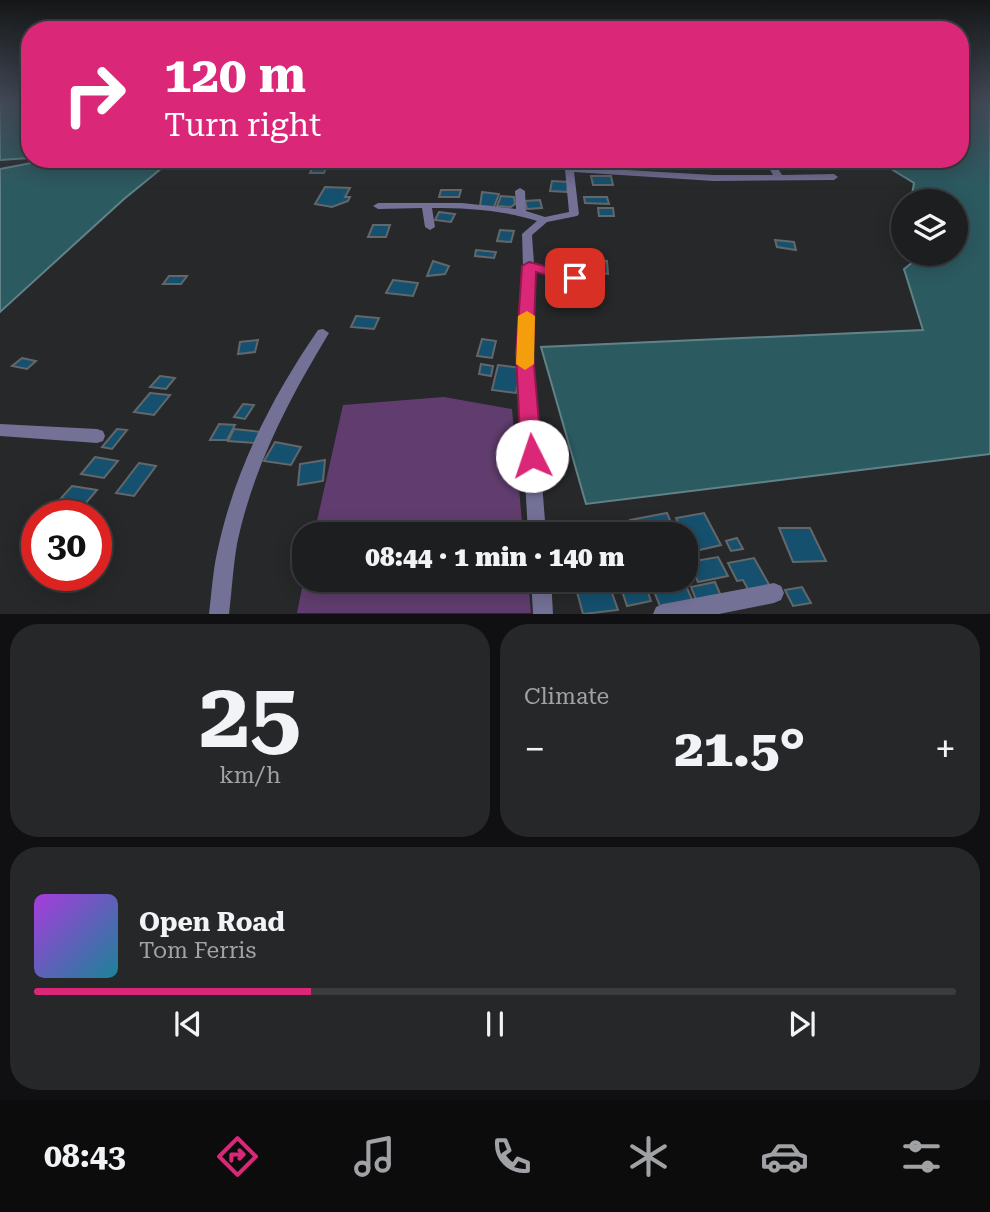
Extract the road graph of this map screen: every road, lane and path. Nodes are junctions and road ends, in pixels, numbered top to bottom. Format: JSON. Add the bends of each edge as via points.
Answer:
{"nodes":[{"id":1,"x":569,"y":168,"type":"edge"},
{"id":2,"x":598,"y":168,"type":"edge"},
{"id":3,"x":773,"y":168,"type":"edge"},
{"id":4,"x":834,"y":177,"type":"dead end"},
{"id":5,"x":779,"y":178,"type":"junction"},
{"id":6,"x":520,"y":191,"type":"dead end"},
{"id":7,"x":378,"y":206,"type":"dead end"},
{"id":8,"x":427,"y":206,"type":"junction"},
{"id":9,"x":521,"y":213,"type":"junction"},
{"id":10,"x":544,"y":220,"type":"junction"},
{"id":11,"x":430,"y":228,"type":"dead end"},
{"id":12,"x":529,"y":266,"type":"junction"},
{"id":13,"x":575,"y":278,"type":"dead end"},
{"id":14,"x":323,"y":334,"type":"dead end"},
{"id":15,"x":0,"y":430,"type":"edge"},
{"id":16,"x":97,"y":436,"type":"dead end"},
{"id":17,"x":536,"y":522,"type":"edge"},
{"id":18,"x":542,"y":592,"type":"edge"},
{"id":19,"x":774,"y":593,"type":"dead end"},
{"id":20,"x":219,"y":614,"type":"edge"},
{"id":21,"x":543,"y":614,"type":"edge"},
{"id":22,"x":663,"y":614,"type":"edge"}],
"edges":[{"from":1,"to":10,"type":"street","via":[[574,214]]},
{"from":2,"to":5,"type":"street","via":[[655,176]]},
{"from":3,"to":5,"type":"street"},
{"from":4,"to":5,"type":"street"},
{"from":6,"to":9,"type":"street"},
{"from":7,"to":8,"type":"street"},
{"from":8,"to":9,"type":"street"},
{"from":8,"to":11,"type":"street"},
{"from":9,"to":10,"type":"street"},
{"from":10,"to":12,"type":"street","via":[[527,234]]},
{"from":12,"to":13,"type":"street"},
{"from":12,"to":17,"type":"street","via":[[524,354]]},
{"from":14,"to":20,"type":"street","via":[[296,370],[245,487],[228,541]]},
{"from":15,"to":16,"type":"street"},
{"from":18,"to":21,"type":"street"},
{"from":19,"to":22,"type":"street"}]}
